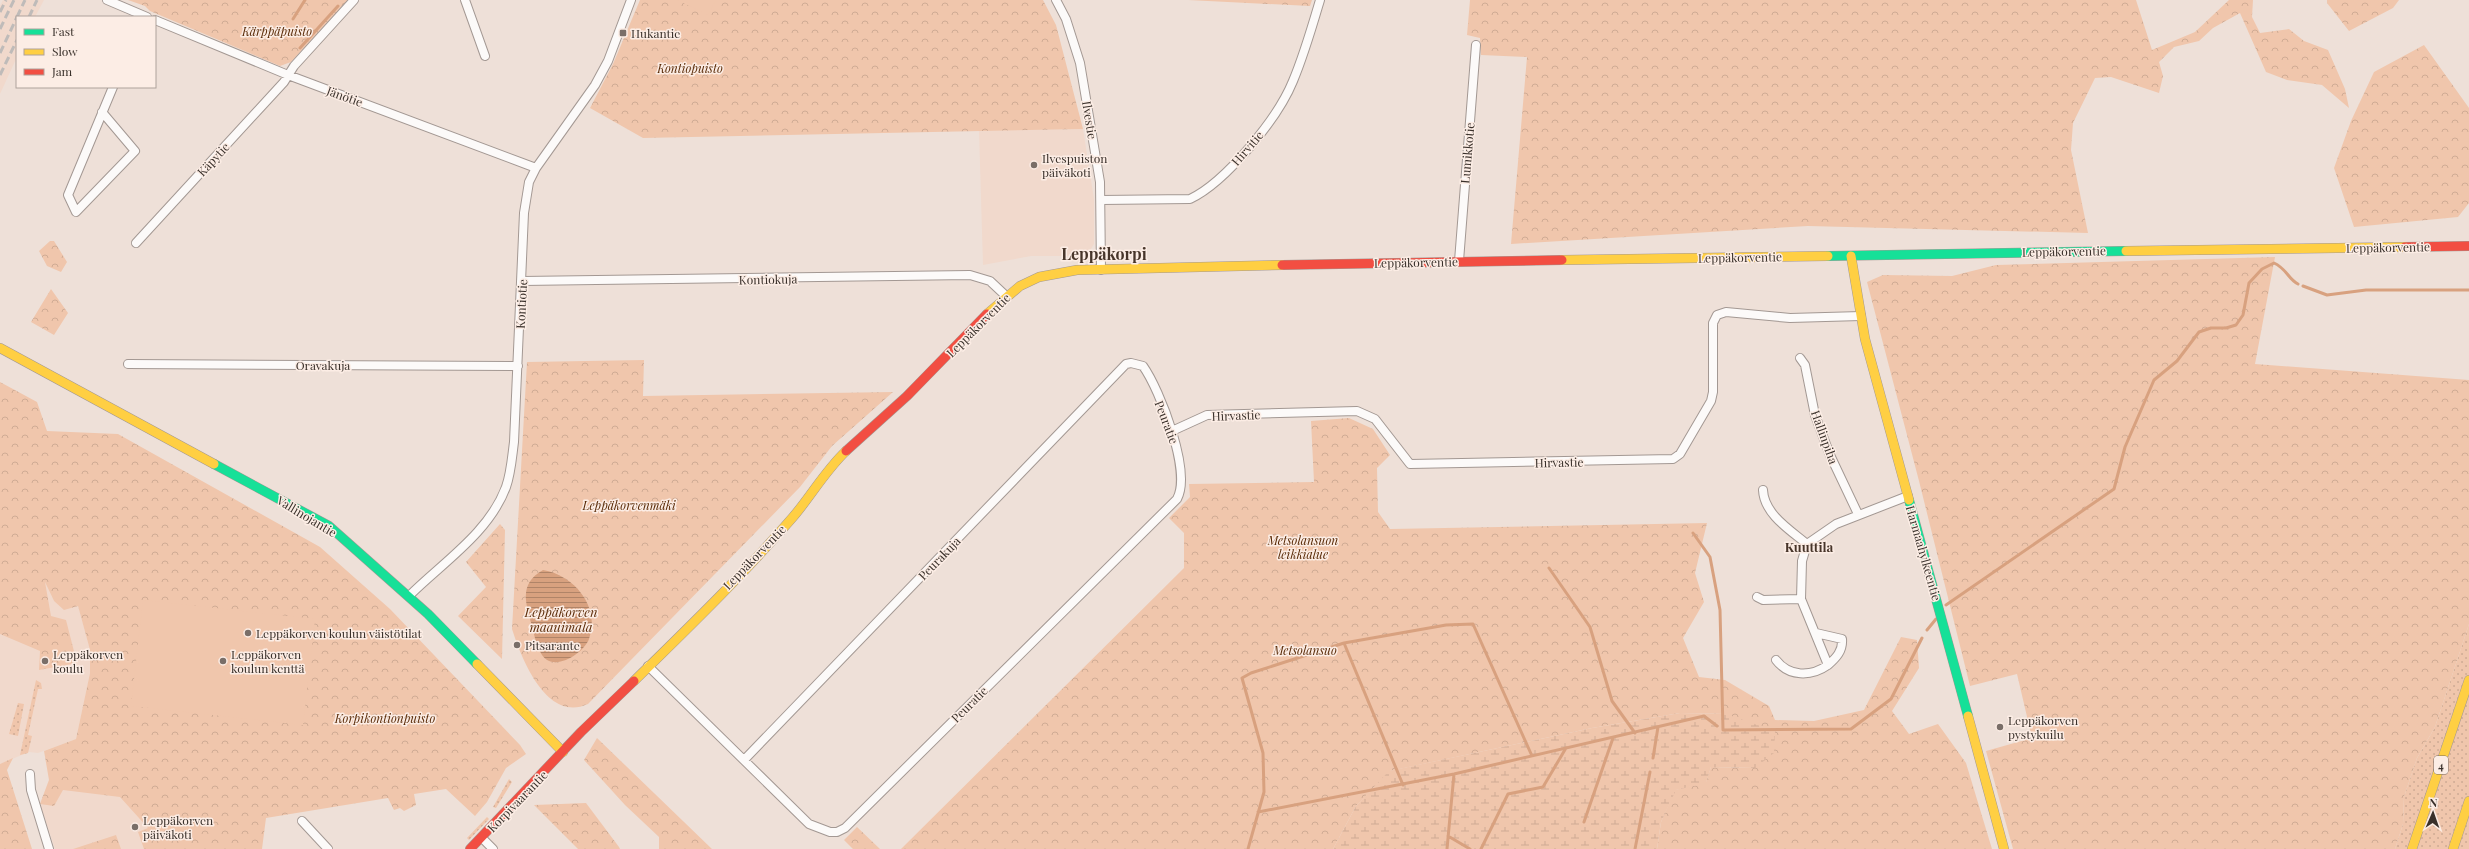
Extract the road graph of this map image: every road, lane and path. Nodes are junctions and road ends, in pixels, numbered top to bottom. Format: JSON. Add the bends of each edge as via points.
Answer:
{"nodes":[{"id":1,"x":107,"y":0,"type":"edge"},
{"id":2,"x":354,"y":0,"type":"edge"},
{"id":3,"x":465,"y":0,"type":"edge"},
{"id":4,"x":631,"y":0,"type":"edge"},
{"id":5,"x":1056,"y":0,"type":"edge"},
{"id":6,"x":1320,"y":0,"type":"edge"},
{"id":7,"x":144,"y":16,"type":"edge"},
{"id":8,"x":156,"y":20,"type":"edge"},
{"id":9,"x":1476,"y":45,"type":"dead end"},
{"id":10,"x":485,"y":56,"type":"dead end"},
{"id":11,"x":288,"y":75,"type":"junction"},
{"id":12,"x":112,"y":88,"type":"edge"},
{"id":13,"x":102,"y":112,"type":"junction"},
{"id":14,"x":536,"y":168,"type":"junction"},
{"id":15,"x":1101,"y":200,"type":"junction"},
{"id":16,"x":136,"y":243,"type":"dead end"},
{"id":17,"x":2469,"y":246,"type":"edge"},
{"id":18,"x":1851,"y":256,"type":"junction"},
{"id":19,"x":1459,"y":261,"type":"junction"},
{"id":20,"x":1101,"y":270,"type":"junction"},
{"id":21,"x":522,"y":281,"type":"junction"},
{"id":22,"x":1006,"y":296,"type":"junction"},
{"id":23,"x":1861,"y":316,"type":"junction"},
{"id":24,"x":0,"y":348,"type":"edge"},
{"id":25,"x":1800,"y":358,"type":"dead end"},
{"id":26,"x":128,"y":364,"type":"dead end"},
{"id":27,"x":1138,"y":364,"type":"joint"},
{"id":28,"x":518,"y":366,"type":"junction"},
{"id":29,"x":1172,"y":431,"type":"junction"},
{"id":30,"x":1763,"y":490,"type":"dead end"},
{"id":31,"x":1908,"y":496,"type":"junction"},
{"id":32,"x":1858,"y":514,"type":"junction"},
{"id":33,"x":1807,"y":544,"type":"junction"},
{"id":34,"x":409,"y":596,"type":"junction"},
{"id":35,"x":1757,"y":597,"type":"dead end"},
{"id":36,"x":1801,"y":599,"type":"junction"},
{"id":37,"x":1816,"y":633,"type":"junction"},
{"id":38,"x":1776,"y":660,"type":"dead end"},
{"id":39,"x":1828,"y":665,"type":"junction"},
{"id":40,"x":648,"y":666,"type":"junction"},
{"id":41,"x":2469,"y":680,"type":"edge"},
{"id":42,"x":563,"y":752,"type":"junction"},
{"id":43,"x":744,"y":760,"type":"junction"},
{"id":44,"x":30,"y":774,"type":"dead end"},
{"id":45,"x":2469,"y":801,"type":"edge"},
{"id":46,"x":302,"y":821,"type":"dead end"},
{"id":47,"x":482,"y":838,"type":"junction"},
{"id":48,"x":49,"y":849,"type":"edge"},
{"id":49,"x":328,"y":849,"type":"edge"},
{"id":50,"x":470,"y":849,"type":"edge"},
{"id":51,"x":493,"y":849,"type":"edge"},
{"id":52,"x":2004,"y":849,"type":"edge"},
{"id":53,"x":2412,"y":849,"type":"edge"},
{"id":54,"x":2453,"y":849,"type":"edge"}],
"edges":[{"from":1,"to":7,"type":"street"},
{"from":2,"to":11,"type":"street","name":"Käpytie"},
{"from":3,"to":10,"type":"street"},
{"from":4,"to":14,"type":"street","name":"Kontiotie","via":[[610,55],[594,85]]},
{"from":5,"to":15,"type":"street","name":"Ilvestie","via":[[1066,19],[1080,63]]},
{"from":6,"to":15,"type":"street","name":"Hirvitie","via":[[1293,82],[1281,105],[1234,164],[1203,193],[1190,199]]},
{"from":8,"to":11,"type":"street","name":"Jänötie"},
{"from":9,"to":19,"type":"street","name":"Lumikkotie"},
{"from":11,"to":14,"type":"street","name":"Jänötie"},
{"from":11,"to":16,"type":"street","name":"Käpytie"},
{"from":12,"to":13,"type":"street"},
{"from":13,"to":13,"type":"street","via":[[68,195],[76,212],[135,151]]},
{"from":14,"to":21,"type":"street","name":"Kontiotie","via":[[529,182],[526,197]]},
{"from":15,"to":20,"type":"street","name":"Ilvestie"},
{"from":17,"to":18,"type":"main road","name":"Leppäkorventie"},
{"from":18,"to":19,"type":"main road","name":"Leppäkorventie"},
{"from":18,"to":23,"type":"main road","name":"Harmaahylkeentie"},
{"from":19,"to":20,"type":"main road","name":"Leppäkorventie"},
{"from":20,"to":22,"type":"main road","name":"Leppäkorventie","via":[[1058,272],[1039,277]]},
{"from":21,"to":22,"type":"street","name":"Kontiokuja","via":[[970,275],[990,281]]},
{"from":21,"to":28,"type":"street","name":"Kontiotie"},
{"from":22,"to":40,"type":"main road","name":"Leppäkorventie","via":[[907,396],[833,463],[793,517]]},
{"from":23,"to":29,"type":"street","name":"Hirvastie","via":[[1790,318],[1726,312],[1717,315],[1713,323],[1711,401],[1680,454],[1673,459],[1410,464],[1376,419],[1357,411],[1207,415]]},
{"from":23,"to":31,"type":"main road","name":"Harmaahylkeentie"},
{"from":24,"to":34,"type":"main road","name":"Vallinojantie","via":[[329,526]]},
{"from":25,"to":32,"type":"street","name":"Hallinpiha","via":[[1805,365],[1820,428]]},
{"from":26,"to":28,"type":"street","name":"Oravakuja"},
{"from":27,"to":29,"type":"street","name":"Peuratie","via":[[1148,373]]},
{"from":27,"to":43,"type":"street","name":"Peurakuja","via":[[1126,364]]},
{"from":28,"to":34,"type":"street","name":"Kontiotie","via":[[511,470],[497,506],[481,527]]},
{"from":29,"to":43,"type":"street","name":"Peuratie","via":[[1177,446],[1180,492],[1177,499],[845,828],[830,832],[809,824]]},
{"from":30,"to":33,"type":"street","via":[[1764,499],[1774,514],[1783,525]]},
{"from":31,"to":32,"type":"street"},
{"from":31,"to":52,"type":"main road","name":"Harmaahylkeentie"},
{"from":32,"to":33,"type":"street","via":[[1836,524]]},
{"from":33,"to":36,"type":"street","via":[[1802,561]]},
{"from":34,"to":42,"type":"main road","name":"Vallinojantie"},
{"from":35,"to":36,"type":"street","via":[[1763,600]]},
{"from":36,"to":37,"type":"street"},
{"from":37,"to":39,"type":"street"},
{"from":37,"to":39,"type":"street","via":[[1842,640],[1837,658]]},
{"from":38,"to":39,"type":"street","via":[[1782,668],[1791,673],[1820,671]]},
{"from":40,"to":42,"type":"main road","name":"Leppäkorventie"},
{"from":40,"to":43,"type":"street","name":"Peuratie"},
{"from":41,"to":53,"type":"main road","number":"4"},
{"from":42,"to":47,"type":"main road","name":"Korpivaarantie"},
{"from":44,"to":48,"type":"street","via":[[31,790]]},
{"from":45,"to":54,"type":"main road"},
{"from":46,"to":49,"type":"street"},
{"from":47,"to":50,"type":"main road","name":"Korpivaarantie"},
{"from":47,"to":51,"type":"street"}]}
